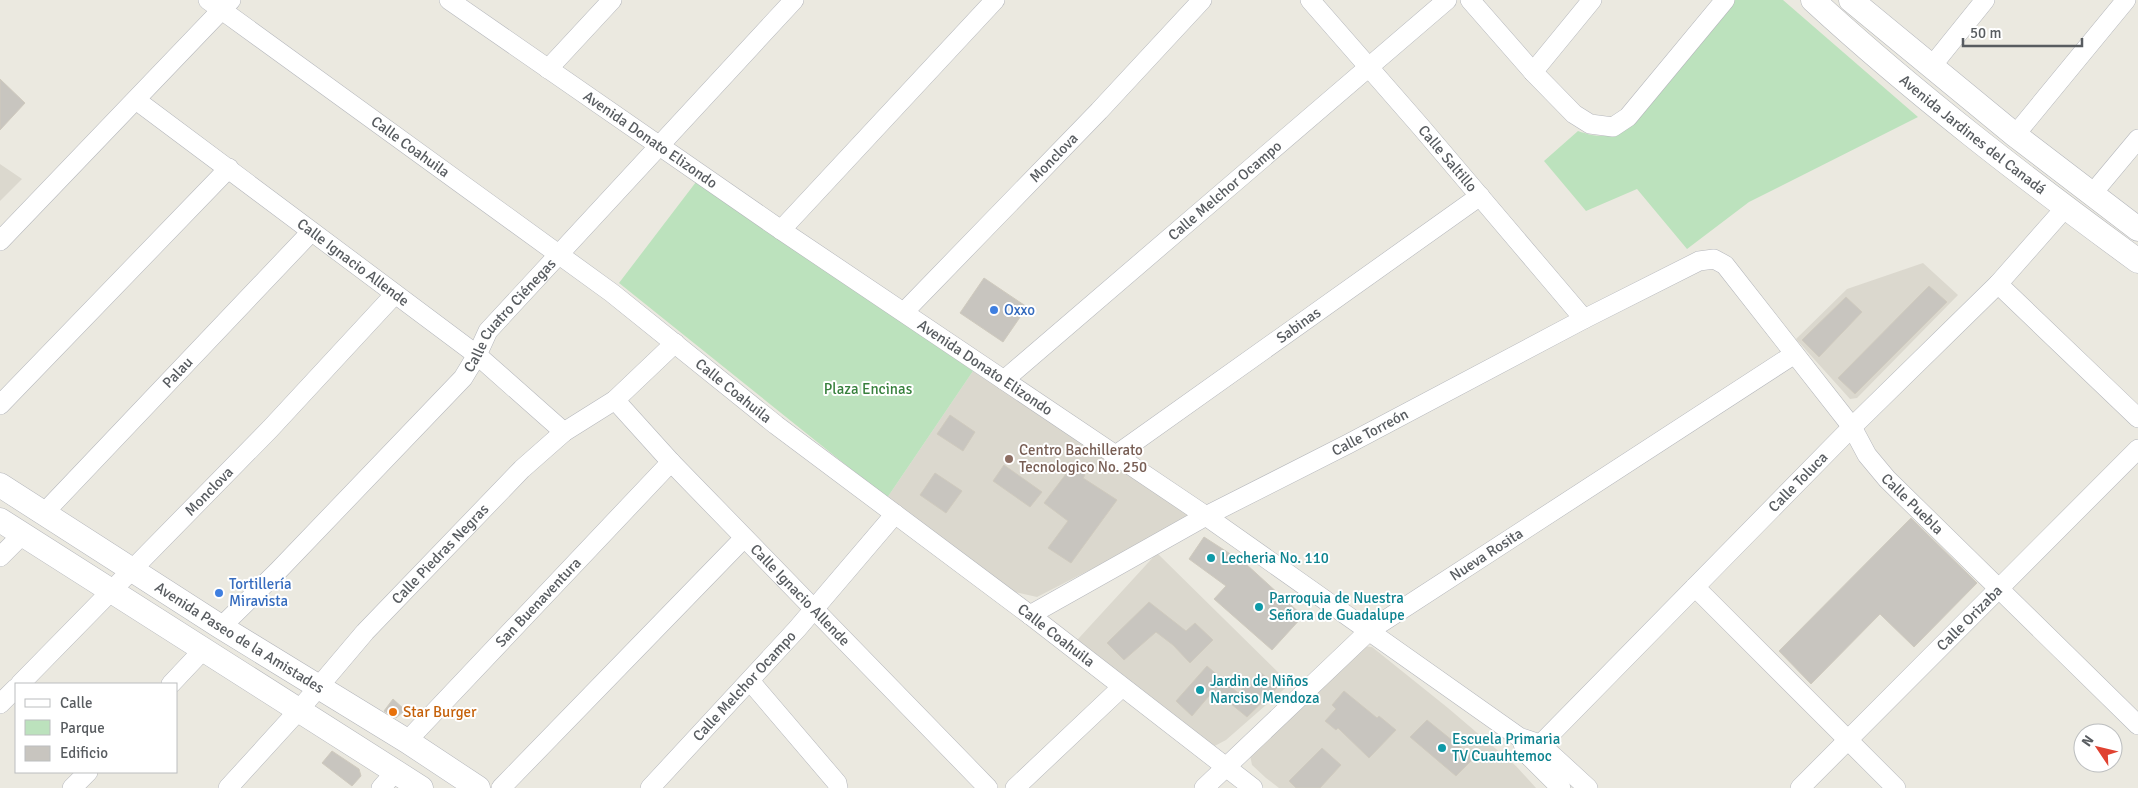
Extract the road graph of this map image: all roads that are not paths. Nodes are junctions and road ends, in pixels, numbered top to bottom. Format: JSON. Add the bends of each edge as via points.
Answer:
{"nodes":[{"id":1,"x":449,"y":0,"type":"edge"},
{"id":2,"x":612,"y":0,"type":"edge"},
{"id":3,"x":794,"y":0,"type":"edge"},
{"id":4,"x":995,"y":0,"type":"edge"},
{"id":5,"x":1202,"y":0,"type":"edge"},
{"id":6,"x":1310,"y":0,"type":"edge"},
{"id":7,"x":1447,"y":0,"type":"edge"},
{"id":8,"x":1470,"y":0,"type":"edge"},
{"id":9,"x":1592,"y":0,"type":"edge"},
{"id":10,"x":1725,"y":0,"type":"edge"},
{"id":11,"x":1813,"y":0,"type":"edge"},
{"id":12,"x":1985,"y":0,"type":"edge"},
{"id":13,"x":2126,"y":0,"type":"edge"},
{"id":14,"x":1854,"y":1,"type":"edge"},
{"id":15,"x":220,"y":3,"type":"edge"},
{"id":16,"x":1838,"y":24,"type":"junction"},
{"id":17,"x":1931,"y":67,"type":"junction"},
{"id":18,"x":548,"y":68,"type":"junction"},
{"id":19,"x":1369,"y":68,"type":"junction"},
{"id":20,"x":1533,"y":72,"type":"junction"},
{"id":21,"x":136,"y":100,"type":"junction"},
{"id":22,"x":2016,"y":135,"type":"junction"},
{"id":23,"x":2138,"y":139,"type":"edge"},
{"id":24,"x":658,"y":146,"type":"junction"},
{"id":25,"x":229,"y":168,"type":"junction"},
{"id":26,"x":2092,"y":194,"type":"junction"},
{"id":27,"x":1480,"y":196,"type":"junction"},
{"id":28,"x":2065,"y":208,"type":"junction"},
{"id":29,"x":2138,"y":229,"type":"edge"},
{"id":30,"x":780,"y":230,"type":"junction"},
{"id":31,"x":311,"y":232,"type":"junction"},
{"id":32,"x":0,"y":241,"type":"edge"},
{"id":33,"x":558,"y":254,"type":"junction"},
{"id":34,"x":1714,"y":259,"type":"joint"},
{"id":35,"x":2138,"y":261,"type":"edge"},
{"id":36,"x":1998,"y":284,"type":"junction"},
{"id":37,"x":395,"y":294,"type":"junction"},
{"id":38,"x":904,"y":312,"type":"junction"},
{"id":39,"x":1584,"y":319,"type":"junction"},
{"id":40,"x":675,"y":343,"type":"junction"},
{"id":41,"x":1793,"y":354,"type":"junction"},
{"id":42,"x":477,"y":355,"type":"junction"},
{"id":43,"x":1004,"y":380,"type":"junction"},
{"id":44,"x":615,"y":400,"type":"junction"},
{"id":45,"x":0,"y":405,"type":"edge"},
{"id":46,"x":2138,"y":418,"type":"edge"},
{"id":47,"x":1852,"y":427,"type":"junction"},
{"id":48,"x":564,"y":432,"type":"junction"},
{"id":49,"x":2138,"y":449,"type":"edge"},
{"id":50,"x":1116,"y":455,"type":"junction"},
{"id":51,"x":671,"y":462,"type":"junction"},
{"id":52,"x":0,"y":485,"type":"edge"},
{"id":53,"x":44,"y":513,"type":"junction"},
{"id":54,"x":895,"y":514,"type":"junction"},
{"id":55,"x":1206,"y":516,"type":"junction"},
{"id":56,"x":0,"y":520,"type":"edge"},
{"id":57,"x":23,"y":534,"type":"junction"},
{"id":58,"x":744,"y":538,"type":"junction"},
{"id":59,"x":0,"y":557,"type":"edge"},
{"id":60,"x":134,"y":570,"type":"junction"},
{"id":61,"x":1696,"y":587,"type":"junction"},
{"id":62,"x":1999,"y":588,"type":"junction"},
{"id":63,"x":113,"y":591,"type":"junction"},
{"id":64,"x":813,"y":609,"type":"junction"},
{"id":65,"x":1030,"y":615,"type":"junction"},
{"id":66,"x":221,"y":627,"type":"junction"},
{"id":67,"x":1370,"y":630,"type":"junction"},
{"id":68,"x":204,"y":649,"type":"junction"},
{"id":69,"x":750,"y":681,"type":"junction"},
{"id":70,"x":21,"y":683,"type":"edge"},
{"id":71,"x":172,"y":683,"type":"edge"},
{"id":72,"x":1122,"y":686,"type":"junction"},
{"id":73,"x":320,"y":687,"type":"junction"},
{"id":74,"x":15,"y":689,"type":"edge"},
{"id":75,"x":0,"y":704,"type":"edge"},
{"id":76,"x":300,"y":710,"type":"junction"},
{"id":77,"x":2138,"y":724,"type":"edge"},
{"id":78,"x":1848,"y":740,"type":"junction"},
{"id":79,"x":407,"y":741,"type":"junction"},
{"id":80,"x":1535,"y":750,"type":"junction"},
{"id":81,"x":1226,"y":767,"type":"junction"},
{"id":82,"x":87,"y":773,"type":"edge"},
{"id":83,"x":388,"y":780,"type":"edge"},
{"id":84,"x":662,"y":784,"type":"edge"},
{"id":85,"x":72,"y":788,"type":"edge"},
{"id":86,"x":228,"y":788,"type":"edge"},
{"id":87,"x":422,"y":788,"type":"edge"},
{"id":88,"x":478,"y":788,"type":"edge"},
{"id":89,"x":501,"y":788,"type":"edge"},
{"id":90,"x":838,"y":788,"type":"edge"},
{"id":91,"x":988,"y":788,"type":"edge"},
{"id":92,"x":1015,"y":788,"type":"edge"},
{"id":93,"x":1204,"y":788,"type":"edge"},
{"id":94,"x":1253,"y":788,"type":"edge"},
{"id":95,"x":1561,"y":788,"type":"edge"},
{"id":96,"x":1588,"y":788,"type":"edge"},
{"id":97,"x":1800,"y":788,"type":"edge"},
{"id":98,"x":1896,"y":788,"type":"edge"}],
"edges":[{"from":1,"to":18,"type":"street","name":"Avenida Donato Elizondo"},
{"from":2,"to":18,"type":"street"},
{"from":3,"to":24,"type":"street","name":"Calle Cuatro Ciénegas"},
{"from":4,"to":30,"type":"street"},
{"from":5,"to":38,"type":"street","name":"Monclova"},
{"from":6,"to":19,"type":"street","name":"Calle Saltillo"},
{"from":7,"to":19,"type":"street","name":"Calle Melchor Ocampo"},
{"from":8,"to":20,"type":"street"},
{"from":9,"to":20,"type":"street"},
{"from":10,"to":20,"type":"street","via":[[1628,117],[1613,127],[1590,124],[1574,114]]},
{"from":11,"to":16,"type":"street","name":"Avenida Jardines del Canadá"},
{"from":12,"to":17,"type":"street"},
{"from":13,"to":22,"type":"street"},
{"from":14,"to":16,"type":"street"},
{"from":14,"to":17,"type":"street","name":"Avenida Jardines del Canadá"},
{"from":15,"to":21,"type":"street"},
{"from":15,"to":33,"type":"street","name":"Calle Coahuila"},
{"from":16,"to":28,"type":"street","name":"Avenida Jardines del Canadá","via":[[1915,90]]},
{"from":17,"to":22,"type":"street","name":"Avenida Jardines del Canadá"},
{"from":18,"to":24,"type":"street","name":"Avenida Donato Elizondo"},
{"from":19,"to":27,"type":"street","name":"Calle Saltillo"},
{"from":19,"to":43,"type":"street","name":"Calle Melchor Ocampo"},
{"from":21,"to":25,"type":"street","name":"Calle Ignacio Allende"},
{"from":21,"to":32,"type":"street"},
{"from":22,"to":26,"type":"street","name":"Avenida Jardines del Canadá"},
{"from":23,"to":26,"type":"street"},
{"from":24,"to":30,"type":"street","name":"Avenida Donato Elizondo"},
{"from":24,"to":33,"type":"street","name":"Calle Cuatro Ciénegas"},
{"from":25,"to":31,"type":"street","name":"Calle Ignacio Allende"},
{"from":25,"to":45,"type":"street"},
{"from":26,"to":29,"type":"street","name":"Avenida Jardines del Canadá"},
{"from":27,"to":39,"type":"street","name":"Calle Saltillo"},
{"from":27,"to":50,"type":"street","name":"Sabinas"},
{"from":28,"to":35,"type":"street","name":"Avenida Jardines del Canadá"},
{"from":28,"to":36,"type":"street","name":"Calle Toluca"},
{"from":30,"to":38,"type":"street","name":"Avenida Donato Elizondo"},
{"from":31,"to":37,"type":"street","name":"Calle Ignacio Allende"},
{"from":31,"to":53,"type":"street","name":"Palau"},
{"from":33,"to":40,"type":"street","name":"Calle Coahuila"},
{"from":33,"to":42,"type":"street","name":"Calle Cuatro Ciénegas","via":[[488,331]]},
{"from":34,"to":39,"type":"street","name":"Calle Torreón","via":[[1699,261]]},
{"from":34,"to":41,"type":"street","name":"Calle Puebla","via":[[1725,265]]},
{"from":36,"to":46,"type":"street"},
{"from":36,"to":47,"type":"street","name":"Calle Toluca"},
{"from":37,"to":42,"type":"street","name":"Calle Ignacio Allende"},
{"from":37,"to":60,"type":"street","name":"Monclova"},
{"from":38,"to":43,"type":"street","name":"Avenida Donato Elizondo"},
{"from":39,"to":55,"type":"street","name":"Calle Torreón"},
{"from":40,"to":44,"type":"street","name":"Calle Piedras Negras"},
{"from":40,"to":54,"type":"street","name":"Calle Coahuila","via":[[776,425]]},
{"from":41,"to":47,"type":"street","name":"Calle Puebla"},
{"from":41,"to":67,"type":"street","name":"Nueva Rosita"},
{"from":42,"to":48,"type":"street","name":"Calle Ignacio Allende"},
{"from":42,"to":66,"type":"street","name":"Calle Cuatro Ciénegas","via":[[463,378]]},
{"from":43,"to":50,"type":"street","name":"Avenida Donato Elizondo"},
{"from":44,"to":48,"type":"street","name":"Calle Piedras Negras"},
{"from":44,"to":51,"type":"street","name":"Calle Ignacio Allende"},
{"from":47,"to":61,"type":"street","name":"Calle Toluca"},
{"from":47,"to":62,"type":"street","name":"Calle Puebla","via":[[1867,455],[1887,479]]},
{"from":48,"to":73,"type":"street","name":"Calle Piedras Negras","via":[[522,469],[440,553],[365,632]]},
{"from":49,"to":62,"type":"street","name":"Calle Orizaba"},
{"from":50,"to":55,"type":"street","name":"Avenida Donato Elizondo"},
{"from":51,"to":58,"type":"street","name":"Calle Ignacio Allende"},
{"from":51,"to":79,"type":"street","name":"San Buenaventura"},
{"from":52,"to":53,"type":"street","name":"Avenida Paseo de la Amistades"},
{"from":53,"to":60,"type":"street","name":"Avenida Paseo de la Amistades"},
{"from":54,"to":64,"type":"street","name":"Calle Melchor Ocampo"},
{"from":54,"to":65,"type":"street","name":"Calle Coahuila"},
{"from":55,"to":65,"type":"street","name":"Calle Torreón"},
{"from":55,"to":67,"type":"street","name":"Avenida Donato Elizondo"},
{"from":56,"to":57,"type":"street","name":"Avenida Paseo de la Amistades"},
{"from":57,"to":59,"type":"street"},
{"from":57,"to":63,"type":"street","name":"Avenida Paseo de la Amistades"},
{"from":58,"to":64,"type":"street","name":"Calle Ignacio Allende"},
{"from":58,"to":89,"type":"street"},
{"from":60,"to":63,"type":"street","name":"Monclova"},
{"from":60,"to":66,"type":"street","name":"Avenida Paseo de la Amistades"},
{"from":61,"to":78,"type":"street"},
{"from":61,"to":80,"type":"street","name":"Calle Toluca"},
{"from":62,"to":77,"type":"street","name":"Calle Puebla"},
{"from":62,"to":78,"type":"street","name":"Calle Orizaba"},
{"from":63,"to":68,"type":"street","name":"Avenida Paseo de la Amistades"},
{"from":63,"to":70,"type":"street","name":"Monclova"},
{"from":64,"to":69,"type":"street","name":"Calle Melchor Ocampo"},
{"from":64,"to":91,"type":"street","name":"Calle Ignacio Allende"},
{"from":65,"to":72,"type":"street","name":"Calle Coahuila"},
{"from":66,"to":73,"type":"street","name":"Avenida Paseo de la Amistades"},
{"from":67,"to":80,"type":"street","name":"Avenida Donato Elizondo"},
{"from":67,"to":81,"type":"street","name":"Nueva Rosita"},
{"from":68,"to":71,"type":"street"},
{"from":68,"to":76,"type":"street","name":"Avenida Paseo de la Amistades"},
{"from":69,"to":84,"type":"street","name":"Calle Melchor Ocampo"},
{"from":69,"to":90,"type":"street"},
{"from":72,"to":81,"type":"street","name":"Calle Coahuila"},
{"from":72,"to":92,"type":"street"},
{"from":73,"to":76,"type":"street","name":"Calle Piedras Negras"},
{"from":73,"to":79,"type":"street","name":"Avenida Paseo de la Amistades"},
{"from":74,"to":75,"type":"street"},
{"from":76,"to":83,"type":"street","name":"Avenida Paseo de la Amistades"},
{"from":76,"to":86,"type":"street","name":"Calle Piedras Negras"},
{"from":78,"to":97,"type":"street","name":"Calle Orizaba"},
{"from":78,"to":98,"type":"street"},
{"from":79,"to":88,"type":"street","name":"Avenida Paseo de la Amistades"},
{"from":80,"to":95,"type":"street","name":"Avenida Donato Elizondo"},
{"from":80,"to":96,"type":"street","name":"Avenida Donato Elizondo"},
{"from":81,"to":93,"type":"street","name":"Nueva Rosita"},
{"from":81,"to":94,"type":"street","name":"Calle Coahuila"},
{"from":82,"to":85,"type":"street"},
{"from":83,"to":87,"type":"street","name":"Avenida Paseo de la Amistades"}]}
